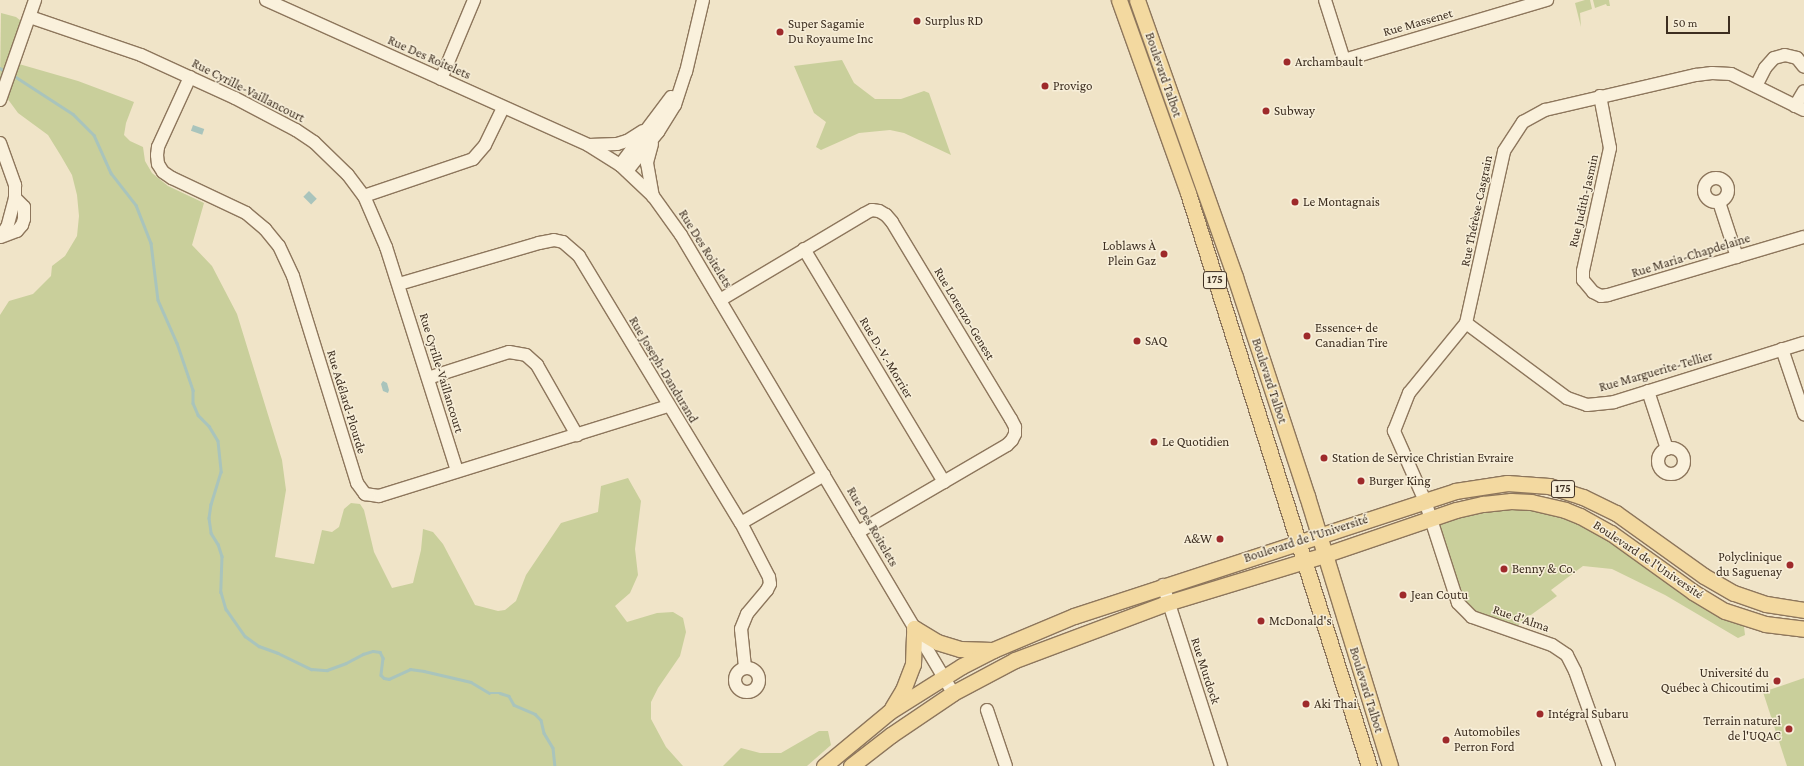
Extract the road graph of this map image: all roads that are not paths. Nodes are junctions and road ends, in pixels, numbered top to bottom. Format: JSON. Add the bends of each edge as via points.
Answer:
{"nodes":[{"id":1,"x":35,"y":0,"type":"edge"},
{"id":2,"x":266,"y":0,"type":"edge"},
{"id":3,"x":474,"y":0,"type":"edge"},
{"id":4,"x":703,"y":0,"type":"edge"},
{"id":5,"x":1119,"y":0,"type":"edge"},
{"id":6,"x":1137,"y":0,"type":"edge"},
{"id":7,"x":1325,"y":0,"type":"edge"},
{"id":8,"x":1547,"y":0,"type":"edge"},
{"id":9,"x":30,"y":17,"type":"junction"},
{"id":10,"x":1804,"y":67,"type":"edge"},
{"id":11,"x":190,"y":77,"type":"junction"},
{"id":12,"x":440,"y":79,"type":"junction"},
{"id":13,"x":1756,"y":86,"type":"junction"},
{"id":14,"x":1804,"y":91,"type":"edge"},
{"id":15,"x":1600,"y":96,"type":"junction"},
{"id":16,"x":0,"y":100,"type":"edge"},
{"id":17,"x":503,"y":108,"type":"junction"},
{"id":18,"x":1800,"y":108,"type":"edge"},
{"id":19,"x":654,"y":129,"type":"junction"},
{"id":20,"x":0,"y":143,"type":"edge"},
{"id":21,"x":588,"y":145,"type":"junction"},
{"id":22,"x":624,"y":168,"type":"junction"},
{"id":23,"x":364,"y":196,"type":"junction"},
{"id":24,"x":653,"y":196,"type":"junction"},
{"id":25,"x":1719,"y":202,"type":"dead end"},
{"id":26,"x":0,"y":237,"type":"edge"},
{"id":27,"x":1804,"y":237,"type":"edge"},
{"id":28,"x":804,"y":249,"type":"junction"},
{"id":29,"x":1737,"y":257,"type":"junction"},
{"id":30,"x":399,"y":284,"type":"junction"},
{"id":31,"x":1588,"y":287,"type":"joint"},
{"id":32,"x":720,"y":300,"type":"junction"},
{"id":33,"x":1466,"y":323,"type":"junction"},
{"id":34,"x":1804,"y":343,"type":"edge"},
{"id":35,"x":1782,"y":349,"type":"junction"},
{"id":36,"x":428,"y":378,"type":"junction"},
{"id":37,"x":1648,"y":391,"type":"junction"},
{"id":38,"x":668,"y":406,"type":"junction"},
{"id":39,"x":1804,"y":414,"type":"edge"},
{"id":40,"x":577,"y":435,"type":"junction"},
{"id":41,"x":1667,"y":449,"type":"dead end"},
{"id":42,"x":457,"y":471,"type":"junction"},
{"id":43,"x":824,"y":474,"type":"junction"},
{"id":44,"x":944,"y":482,"type":"junction"},
{"id":45,"x":1425,"y":500,"type":"junction"},
{"id":46,"x":1430,"y":518,"type":"junction"},
{"id":47,"x":740,"y":523,"type":"junction"},
{"id":48,"x":858,"y":532,"type":"junction"},
{"id":49,"x":1318,"y":536,"type":"junction"},
{"id":50,"x":1299,"y":542,"type":"junction"},
{"id":51,"x":1324,"y":555,"type":"junction"},
{"id":52,"x":1305,"y":561,"type":"junction"},
{"id":53,"x":1163,"y":585,"type":"junction"},
{"id":54,"x":1168,"y":603,"type":"junction"},
{"id":55,"x":1804,"y":610,"type":"edge"},
{"id":56,"x":914,"y":628,"type":"junction"},
{"id":57,"x":1804,"y":629,"type":"edge"},
{"id":58,"x":992,"y":650,"type":"junction"},
{"id":59,"x":745,"y":668,"type":"dead end"},
{"id":60,"x":943,"y":677,"type":"junction"},
{"id":61,"x":953,"y":693,"type":"junction"},
{"id":62,"x":986,"y":710,"type":"dead end"},
{"id":63,"x":889,"y":712,"type":"junction"},
{"id":64,"x":824,"y":766,"type":"edge"},
{"id":65,"x":851,"y":766,"type":"edge"},
{"id":66,"x":1006,"y":766,"type":"edge"},
{"id":67,"x":1221,"y":766,"type":"edge"},
{"id":68,"x":1369,"y":766,"type":"edge"},
{"id":69,"x":1390,"y":766,"type":"edge"},
{"id":70,"x":1609,"y":766,"type":"edge"}],
"edges":[{"from":1,"to":9,"type":"street"},
{"from":2,"to":12,"type":"street","name":"Rue Des Roitelets"},
{"from":3,"to":12,"type":"street"},
{"from":4,"to":19,"type":"street","via":[[686,72],[675,105]]},
{"from":5,"to":50,"type":"main road","name":"Boulevard Talbot","number":"175","via":[[1188,193]]},
{"from":6,"to":49,"type":"main road","name":"Boulevard Talbot","number":"175","via":[[1237,284]]},
{"from":7,"to":8,"type":"street","name":"Rue Massenet","via":[[1344,60]]},
{"from":9,"to":11,"type":"street","name":"Rue Cyrille-Vaillancourt","via":[[136,53]]},
{"from":9,"to":16,"type":"street"},
{"from":10,"to":13,"type":"street","via":[[1797,58],[1786,55],[1774,58],[1765,68]]},
{"from":11,"to":23,"type":"street","name":"Rue Cyrille-Vaillancourt","via":[[279,121],[314,142],[348,175]]},
{"from":11,"to":42,"type":"street","name":"Rue Adélard-Plourde","via":[[158,147],[158,164],[163,172],[172,178],[246,213],[265,229],[279,246],[293,276],[360,490],[365,494],[379,496]]},
{"from":12,"to":17,"type":"street","name":"Rue Des Roitelets"},
{"from":13,"to":15,"type":"street","name":"Rue Thérèse-Casgrain","via":[[1731,74],[1712,73]]},
{"from":13,"to":18,"type":"street","name":"Rue Thérèse-Casgrain"},
{"from":14,"to":18,"type":"street","name":"Rue Thérèse-Casgrain"},
{"from":15,"to":31,"type":"street","name":"Rue Judith-Jasmin","via":[[1610,148],[1583,271],[1583,280]]},
{"from":15,"to":33,"type":"street","name":"Rue Thérèse-Casgrain","via":[[1545,110],[1523,122],[1508,143],[1504,151]]},
{"from":17,"to":21,"type":"street","name":"Rue Des Roitelets"},
{"from":17,"to":23,"type":"street","via":[[485,145],[473,159]]},
{"from":19,"to":21,"type":"street","via":[[616,144]]},
{"from":19,"to":22,"type":"street"},
{"from":19,"to":24,"type":"street","via":[[647,163]]},
{"from":20,"to":26,"type":"street","via":[[15,185],[15,198],[7,227]]},
{"from":21,"to":22,"type":"street","name":"Rue Des Roitelets"},
{"from":22,"to":24,"type":"street","name":"Rue Des Roitelets"},
{"from":23,"to":30,"type":"street","name":"Rue Cyrille-Vaillancourt"},
{"from":24,"to":32,"type":"street","name":"Rue Des Roitelets","via":[[681,235]]},
{"from":25,"to":29,"type":"street"},
{"from":27,"to":29,"type":"street","name":"Rue Maria-Chapdelaine"},
{"from":28,"to":32,"type":"street","name":"Rue Lorenzo-Genest"},
{"from":28,"to":44,"type":"street","name":"Rue D.-V.-Morrier"},
{"from":28,"to":44,"type":"street","name":"Rue Lorenzo-Genest","via":[[872,210],[886,215],[1011,419],[1015,427],[1012,440]]},
{"from":29,"to":31,"type":"street","name":"Rue Maria-Chapdelaine","via":[[1608,295],[1601,296]]},
{"from":30,"to":36,"type":"street","name":"Rue Cyrille-Vaillancourt"},
{"from":30,"to":38,"type":"street","name":"Rue Joseph-Dandurand","via":[[539,243],[554,240],[563,242],[579,256]]},
{"from":32,"to":43,"type":"street","name":"Rue Des Roitelets"},
{"from":33,"to":37,"type":"street","name":"Rue Marguerite-Tellier","via":[[1567,398],[1587,405],[1614,402]]},
{"from":33,"to":45,"type":"street","name":"Rue Thérèse-Casgrain","via":[[1409,393],[1394,431]]},
{"from":34,"to":35,"type":"street","name":"Rue Marguerite-Tellier"},
{"from":35,"to":37,"type":"street","name":"Rue Marguerite-Tellier"},
{"from":35,"to":39,"type":"street"},
{"from":36,"to":40,"type":"street","via":[[509,352],[526,354],[537,365]]},
{"from":36,"to":42,"type":"street","name":"Rue Cyrille-Vaillancourt"},
{"from":37,"to":41,"type":"street"},
{"from":38,"to":40,"type":"street","name":"Rue Adélard-Plourde"},
{"from":38,"to":47,"type":"street","name":"Rue Joseph-Dandurand"},
{"from":40,"to":42,"type":"street","name":"Rue Adélard-Plourde"},
{"from":43,"to":47,"type":"street"},
{"from":43,"to":48,"type":"street","name":"Rue Des Roitelets"},
{"from":44,"to":48,"type":"street","name":"Rue Lorenzo-Genest"},
{"from":45,"to":46,"type":"street","name":"Rue d'Alma"},
{"from":45,"to":49,"type":"main road","name":"Boulevard de l'Université","number":"175"},
{"from":45,"to":55,"type":"main road","name":"Boulevard de l'Université","number":"175","via":[[1455,491],[1507,483],[1527,483],[1565,490],[1616,513],[1704,576],[1734,593],[1766,604]]},
{"from":46,"to":51,"type":"main road","name":"Boulevard de l'Université","number":"175"},
{"from":46,"to":57,"type":"main road","name":"Boulevard de l'Université","number":"175","via":[[1483,504],[1511,501],[1531,502],[1565,510],[1611,533],[1693,592],[1725,611],[1765,624]]},
{"from":46,"to":70,"type":"street","name":"Rue d'Alma","via":[[1458,603],[1472,617],[1552,645],[1567,655]]},
{"from":47,"to":59,"type":"street","name":"Rue Joseph-Dandurand","via":[[766,570],[770,584],[747,614],[741,629]]},
{"from":48,"to":56,"type":"street","name":"Rue Des Roitelets"},
{"from":49,"to":50,"type":"main road","name":"Boulevard de l'Université","number":"175"},
{"from":49,"to":51,"type":"main road","name":"Boulevard Talbot","number":"175"},
{"from":50,"to":52,"type":"main road","name":"Boulevard Talbot","number":"175"},
{"from":50,"to":53,"type":"main road","name":"Boulevard de l'Université"},
{"from":51,"to":52,"type":"main road","name":"Boulevard de l'Université","number":"175"},
{"from":51,"to":69,"type":"main road","name":"Boulevard Talbot"},
{"from":52,"to":54,"type":"main road","name":"Boulevard de l'Université"},
{"from":52,"to":68,"type":"main road","name":"Boulevard Talbot"},
{"from":53,"to":54,"type":"street","name":"Rue Murdock"},
{"from":53,"to":58,"type":"main road","name":"Boulevard de l'Université","via":[[1074,616]]},
{"from":54,"to":61,"type":"main road","name":"Boulevard de l'Université","via":[[1016,660]]},
{"from":54,"to":67,"type":"street","name":"Rue Murdock"},
{"from":56,"to":58,"type":"main road","via":[[937,642],[960,649]]},
{"from":56,"to":60,"type":"street","name":"Rue Des Roitelets"},
{"from":56,"to":63,"type":"main road","via":[[913,664],[903,690]]},
{"from":58,"to":60,"type":"main road","name":"Boulevard de l'Université"},
{"from":60,"to":61,"type":"street","name":"Rue Des Roitelets"},
{"from":60,"to":63,"type":"main road","name":"Boulevard de l'Université"},
{"from":61,"to":65,"type":"main road","name":"Boulevard de l'Université","via":[[890,735]]},
{"from":62,"to":66,"type":"street"},
{"from":63,"to":64,"type":"main road","name":"Boulevard de l'Université"}]}
